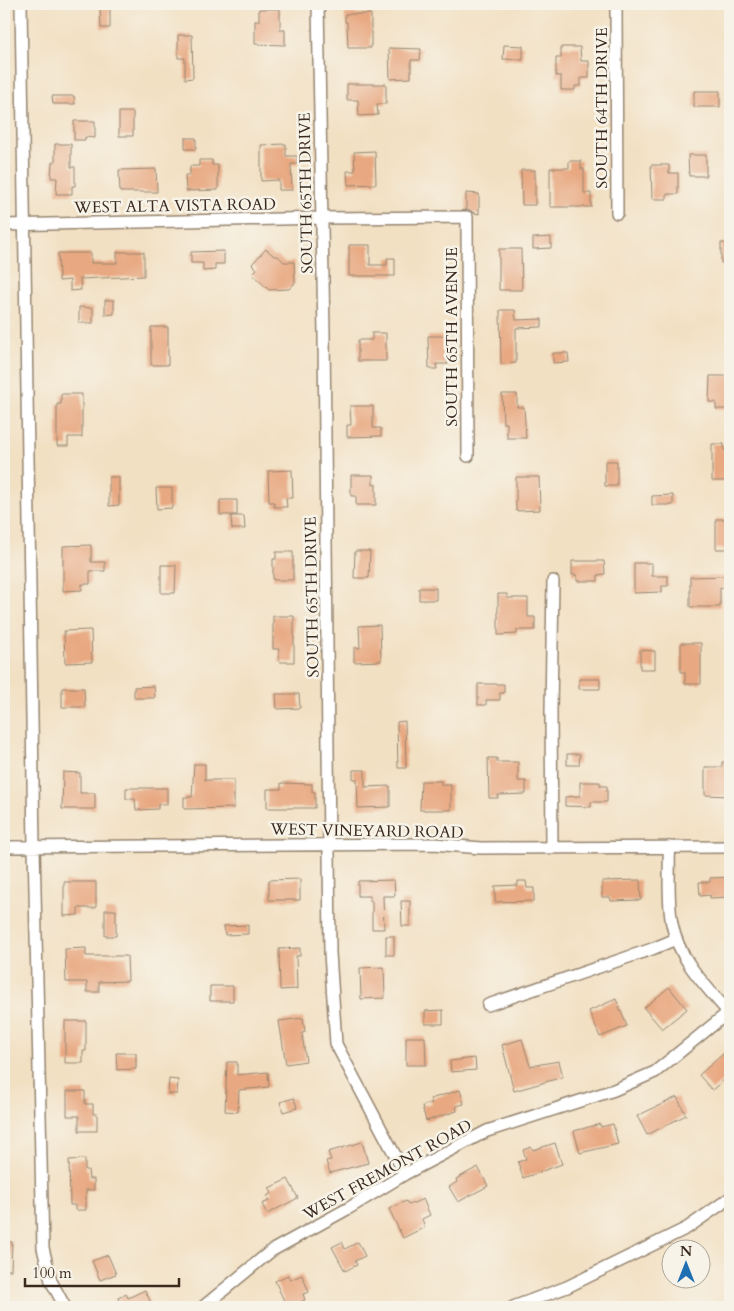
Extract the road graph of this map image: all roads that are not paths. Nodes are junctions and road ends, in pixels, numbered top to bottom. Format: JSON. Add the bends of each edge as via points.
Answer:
{"nodes":[{"id":1,"x":21,"y":4,"type":"edge"},
{"id":2,"x":318,"y":4,"type":"edge"},
{"id":3,"x":616,"y":4,"type":"edge"},
{"id":4,"x":617,"y":213,"type":"dead end"},
{"id":5,"x":467,"y":217,"type":"joint"},
{"id":6,"x":322,"y":218,"type":"junction"},
{"id":7,"x":4,"y":224,"type":"edge"},
{"id":8,"x":25,"y":224,"type":"junction"},
{"id":9,"x":468,"y":456,"type":"dead end"},
{"id":10,"x":553,"y":582,"type":"dead end"},
{"id":11,"x":330,"y":844,"type":"junction"},
{"id":12,"x":34,"y":846,"type":"junction"},
{"id":13,"x":4,"y":847,"type":"edge"},
{"id":14,"x":669,"y":847,"type":"junction"},
{"id":15,"x":730,"y":847,"type":"edge"},
{"id":16,"x":552,"y":848,"type":"junction"},
{"id":17,"x":676,"y":939,"type":"junction"},
{"id":18,"x":488,"y":1005,"type":"dead end"},
{"id":19,"x":730,"y":1012,"type":"edge"},
{"id":20,"x":405,"y":1174,"type":"junction"},
{"id":21,"x":730,"y":1198,"type":"edge"},
{"id":22,"x":65,"y":1307,"type":"edge"},
{"id":23,"x":203,"y":1307,"type":"edge"},
{"id":24,"x":513,"y":1307,"type":"edge"}],
"edges":[{"from":1,"to":8,"type":"street"},
{"from":2,"to":6,"type":"street","name":"SOUTH 65TH DRIVE"},
{"from":3,"to":4,"type":"street","name":"SOUTH 64TH DRIVE"},
{"from":5,"to":6,"type":"street","name":"WEST ALTA VISTA ROAD"},
{"from":5,"to":9,"type":"street","name":"SOUTH 65TH AVENUE"},
{"from":6,"to":8,"type":"street","name":"WEST ALTA VISTA ROAD"},
{"from":6,"to":11,"type":"street","name":"SOUTH 65TH DRIVE"},
{"from":7,"to":8,"type":"street","name":"WEST ALTA VISTA ROAD"},
{"from":8,"to":12,"type":"street"},
{"from":10,"to":16,"type":"street"},
{"from":11,"to":12,"type":"street","name":"WEST VINEYARD ROAD"},
{"from":11,"to":16,"type":"street","name":"WEST VINEYARD ROAD"},
{"from":11,"to":20,"type":"street","name":"SOUTH 65TH DRIVE","via":[[330,952],[336,1044]]},
{"from":12,"to":13,"type":"street","name":"WEST VINEYARD ROAD"},
{"from":12,"to":22,"type":"street","via":[[44,1248],[52,1281]]},
{"from":14,"to":15,"type":"street","name":"WEST VINEYARD ROAD"},
{"from":14,"to":16,"type":"street","name":"WEST VINEYARD ROAD"},
{"from":14,"to":17,"type":"street","via":[[671,914]]},
{"from":17,"to":18,"type":"street"},
{"from":17,"to":19,"type":"street","via":[[697,976]]},
{"from":19,"to":20,"type":"street","name":"WEST FREMONT ROAD","via":[[655,1072],[614,1090],[487,1131]]},
{"from":20,"to":23,"type":"street","name":"WEST FREMONT ROAD","via":[[271,1252]]},
{"from":21,"to":24,"type":"street","via":[[686,1228],[567,1287]]}]}
